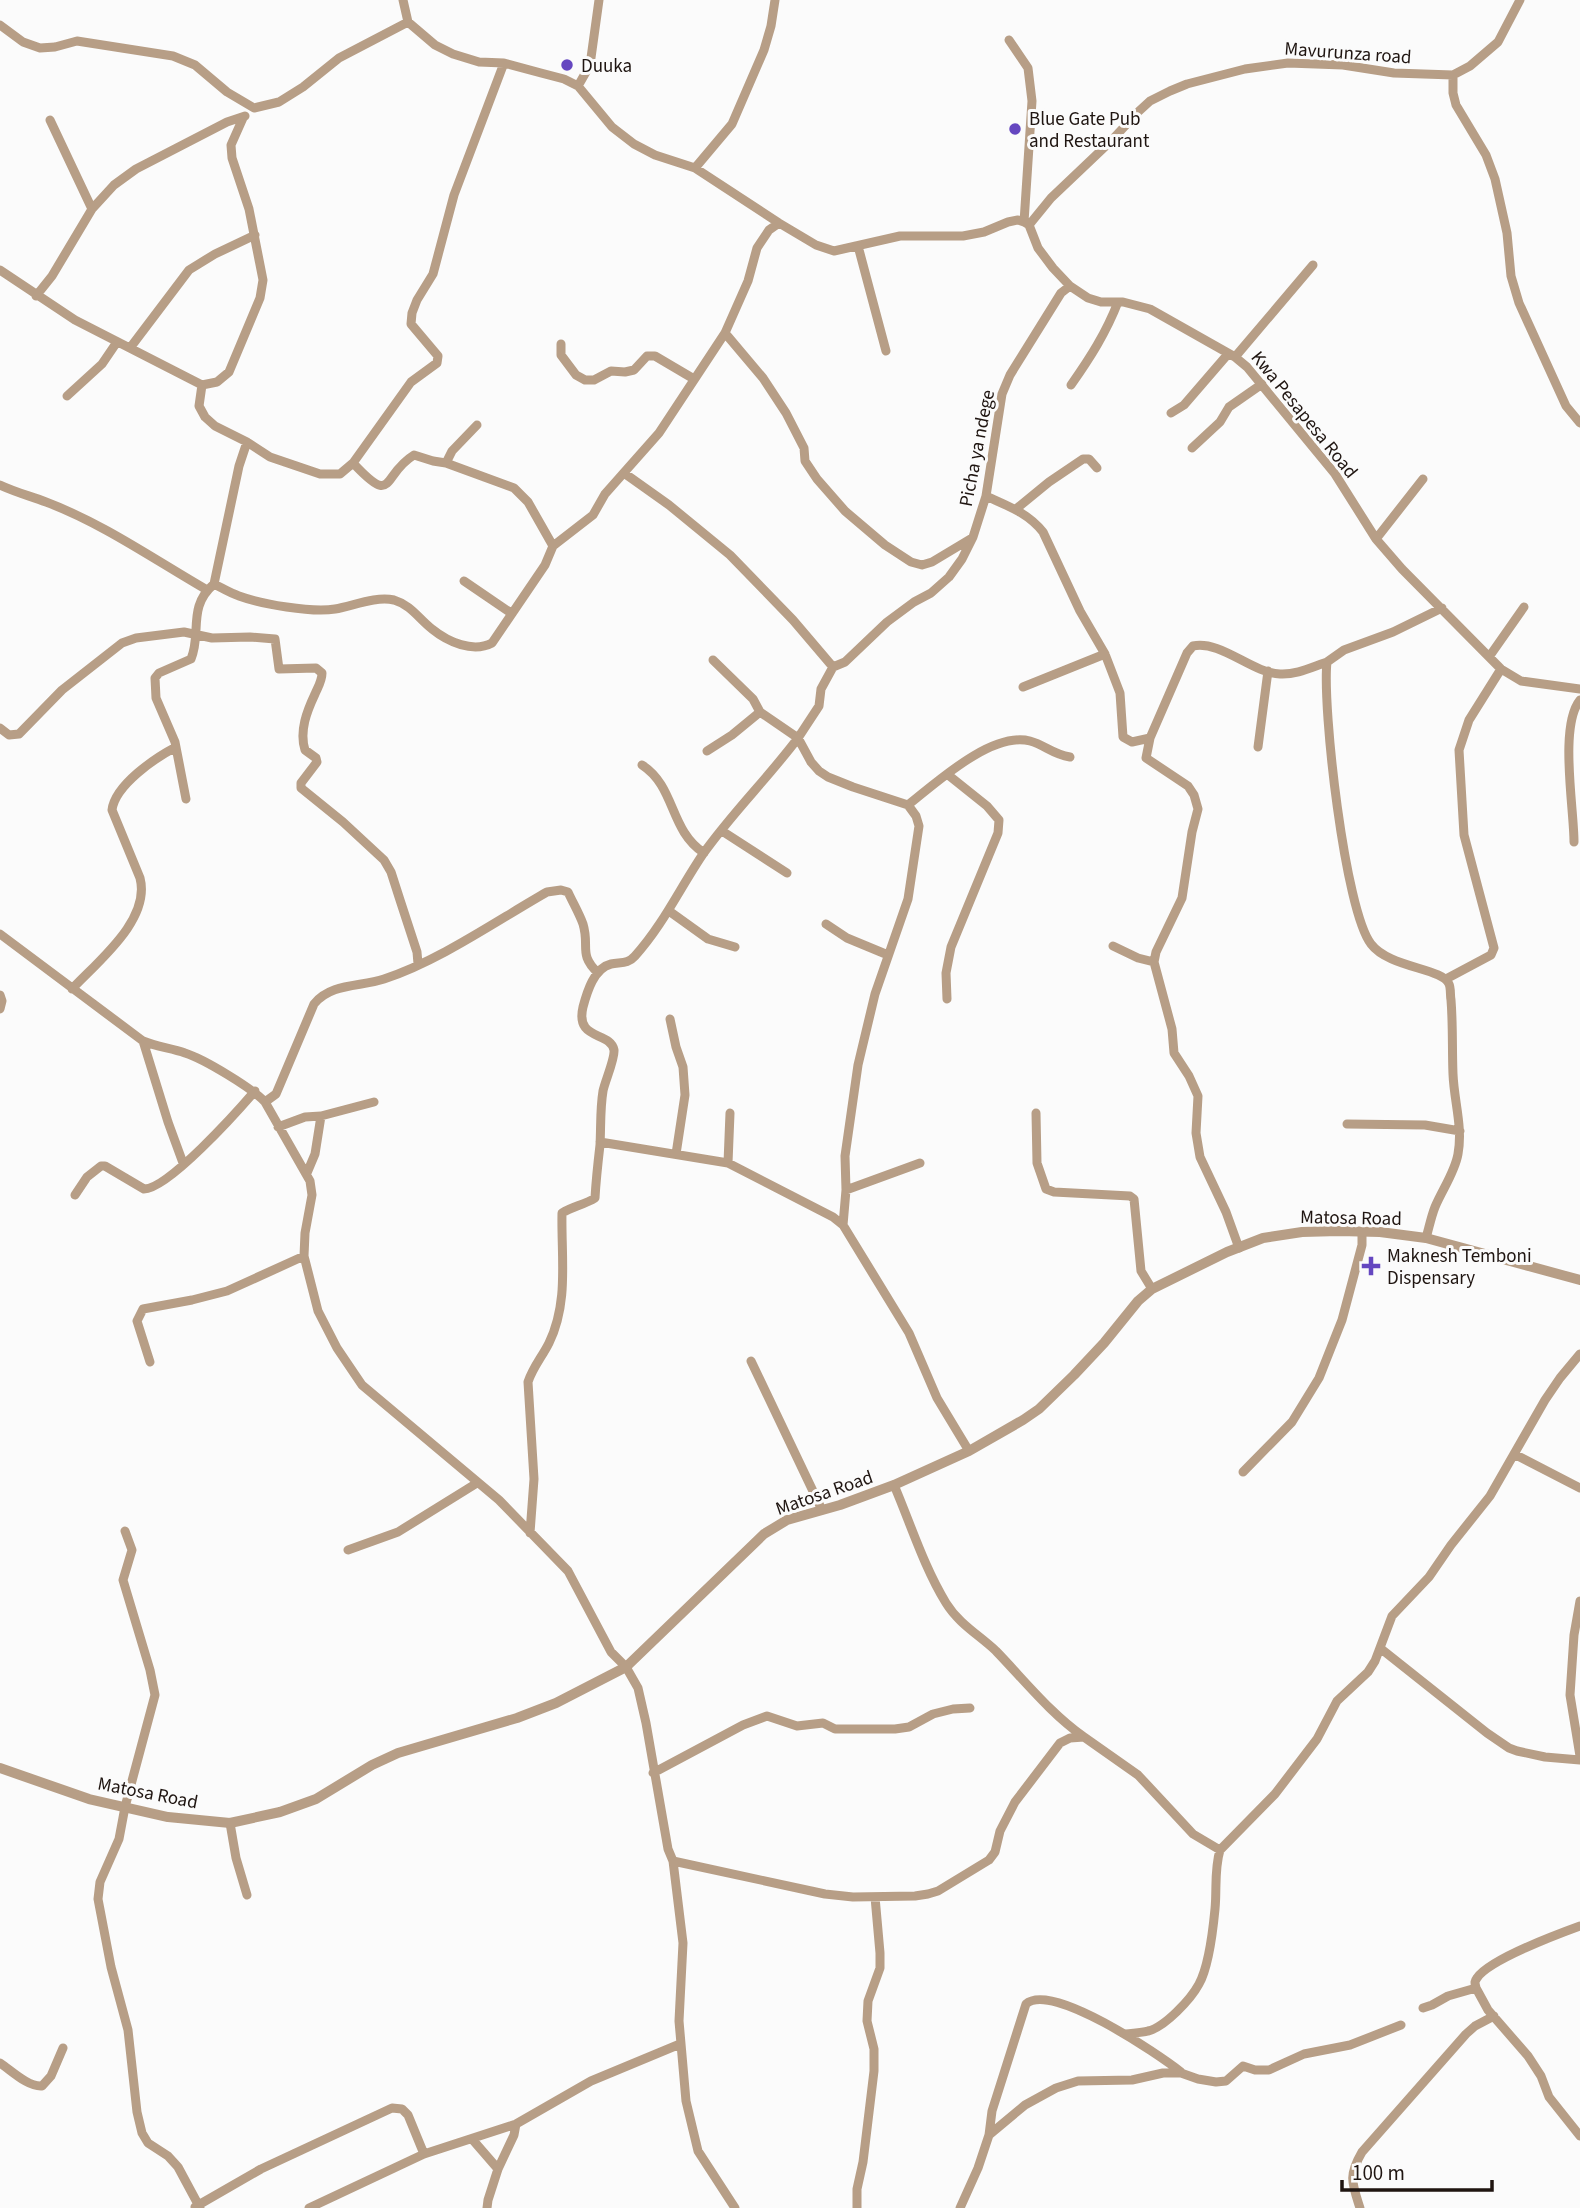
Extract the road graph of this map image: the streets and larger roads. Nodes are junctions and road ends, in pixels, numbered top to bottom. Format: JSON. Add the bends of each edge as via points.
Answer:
{"nodes":[{"id":1,"x":403,"y":0,"type":"edge"},
{"id":2,"x":599,"y":0,"type":"edge"},
{"id":3,"x":775,"y":0,"type":"edge"},
{"id":4,"x":1520,"y":0,"type":"edge"},
{"id":5,"x":408,"y":23,"type":"junction"},
{"id":6,"x":0,"y":25,"type":"edge"},
{"id":7,"x":1009,"y":40,"type":"dead end"},
{"id":8,"x":504,"y":64,"type":"junction"},
{"id":9,"x":1453,"y":75,"type":"junction"},
{"id":10,"x":578,"y":86,"type":"junction"},
{"id":11,"x":254,"y":108,"type":"junction"},
{"id":12,"x":243,"y":118,"type":"junction"},
{"id":13,"x":50,"y":120,"type":"dead end"},
{"id":14,"x":695,"y":168,"type":"junction"},
{"id":15,"x":92,"y":209,"type":"junction"},
{"id":16,"x":779,"y":223,"type":"junction"},
{"id":17,"x":1026,"y":223,"type":"junction"},
{"id":18,"x":254,"y":234,"type":"junction"},
{"id":19,"x":858,"y":246,"type":"junction"},
{"id":20,"x":1313,"y":265,"type":"dead end"},
{"id":21,"x":0,"y":270,"type":"edge"},
{"id":22,"x":1070,"y":286,"type":"junction"},
{"id":23,"x":36,"y":296,"type":"junction"},
{"id":24,"x":1118,"y":302,"type":"junction"},
{"id":25,"x":724,"y":333,"type":"junction"},
{"id":26,"x":117,"y":342,"type":"junction"},
{"id":27,"x":561,"y":344,"type":"dead end"},
{"id":28,"x":130,"y":348,"type":"junction"},
{"id":29,"x":886,"y":351,"type":"dead end"},
{"id":30,"x":1232,"y":355,"type":"junction"},
{"id":31,"x":694,"y":379,"type":"junction"},
{"id":32,"x":1262,"y":384,"type":"junction"},
{"id":33,"x":202,"y":385,"type":"junction"},
{"id":34,"x":1071,"y":385,"type":"dead end"},
{"id":35,"x":67,"y":396,"type":"dead end"},
{"id":36,"x":1171,"y":413,"type":"dead end"},
{"id":37,"x":1580,"y":423,"type":"edge"},
{"id":38,"x":477,"y":425,"type":"dead end"},
{"id":39,"x":247,"y":442,"type":"junction"},
{"id":40,"x":1192,"y":447,"type":"dead end"},
{"id":41,"x":353,"y":463,"type":"junction"},
{"id":42,"x":446,"y":463,"type":"junction"},
{"id":43,"x":1097,"y":468,"type":"dead end"},
{"id":44,"x":624,"y":473,"type":"junction"},
{"id":45,"x":1423,"y":479,"type":"dead end"},
{"id":46,"x":0,"y":485,"type":"edge"},
{"id":47,"x":986,"y":496,"type":"junction"},
{"id":48,"x":1016,"y":509,"type":"junction"},
{"id":49,"x":973,"y":537,"type":"junction"},
{"id":50,"x":1376,"y":539,"type":"junction"},
{"id":51,"x":553,"y":546,"type":"junction"},
{"id":52,"x":464,"y":581,"type":"dead end"},
{"id":53,"x":210,"y":587,"type":"junction"},
{"id":54,"x":1524,"y":607,"type":"dead end"},
{"id":55,"x":1442,"y":608,"type":"junction"},
{"id":56,"x":511,"y":613,"type":"junction"},
{"id":57,"x":194,"y":635,"type":"junction"},
{"id":58,"x":1105,"y":654,"type":"junction"},
{"id":59,"x":1489,"y":657,"type":"junction"},
{"id":60,"x":713,"y":660,"type":"dead end"},
{"id":61,"x":1327,"y":662,"type":"junction"},
{"id":62,"x":834,"y":667,"type":"junction"},
{"id":63,"x":1501,"y":669,"type":"junction"},
{"id":64,"x":1268,"y":671,"type":"junction"},
{"id":65,"x":1023,"y":687,"type":"dead end"},
{"id":66,"x":1580,"y":690,"type":"edge"},
{"id":67,"x":1580,"y":700,"type":"edge"},
{"id":68,"x":760,"y":712,"type":"junction"},
{"id":69,"x":0,"y":729,"type":"edge"},
{"id":70,"x":798,"y":738,"type":"junction"},
{"id":71,"x":1150,"y":738,"type":"junction"},
{"id":72,"x":176,"y":747,"type":"junction"},
{"id":73,"x":1258,"y":747,"type":"dead end"},
{"id":74,"x":707,"y":751,"type":"dead end"},
{"id":75,"x":1070,"y":757,"type":"dead end"},
{"id":76,"x":642,"y":765,"type":"dead end"},
{"id":77,"x":947,"y":774,"type":"junction"},
{"id":78,"x":186,"y":799,"type":"dead end"},
{"id":79,"x":908,"y":805,"type":"junction"},
{"id":80,"x":722,"y":831,"type":"junction"},
{"id":81,"x":1574,"y":842,"type":"dead end"},
{"id":82,"x":704,"y":853,"type":"junction"},
{"id":83,"x":787,"y":873,"type":"dead end"},
{"id":84,"x":669,"y":911,"type":"junction"},
{"id":85,"x":826,"y":924,"type":"dead end"},
{"id":86,"x":0,"y":934,"type":"edge"},
{"id":87,"x":1112,"y":946,"type":"dead end"},
{"id":88,"x":735,"y":947,"type":"dead end"},
{"id":89,"x":888,"y":955,"type":"junction"},
{"id":90,"x":1154,"y":962,"type":"junction"},
{"id":91,"x":418,"y":964,"type":"junction"},
{"id":92,"x":598,"y":972,"type":"junction"},
{"id":93,"x":1446,"y":979,"type":"junction"},
{"id":94,"x":72,"y":989,"type":"junction"},
{"id":95,"x":0,"y":995,"type":"edge"},
{"id":96,"x":947,"y":999,"type":"dead end"},
{"id":97,"x":0,"y":1009,"type":"edge"},
{"id":98,"x":670,"y":1019,"type":"dead end"},
{"id":99,"x":143,"y":1041,"type":"junction"},
{"id":100,"x":255,"y":1091,"type":"junction"},
{"id":101,"x":265,"y":1102,"type":"junction"},
{"id":102,"x":374,"y":1102,"type":"dead end"},
{"id":103,"x":730,"y":1113,"type":"dead end"},
{"id":104,"x":1036,"y":1113,"type":"dead end"},
{"id":105,"x":321,"y":1116,"type":"junction"},
{"id":106,"x":1347,"y":1124,"type":"dead end"},
{"id":107,"x":278,"y":1127,"type":"junction"},
{"id":108,"x":1460,"y":1131,"type":"junction"},
{"id":109,"x":600,"y":1142,"type":"junction"},
{"id":110,"x":676,"y":1154,"type":"junction"},
{"id":111,"x":183,"y":1163,"type":"junction"},
{"id":112,"x":728,"y":1163,"type":"junction"},
{"id":113,"x":919,"y":1163,"type":"dead end"},
{"id":114,"x":307,"y":1173,"type":"junction"},
{"id":115,"x":846,"y":1190,"type":"junction"},
{"id":116,"x":75,"y":1195,"type":"dead end"},
{"id":117,"x":843,"y":1225,"type":"junction"},
{"id":118,"x":1362,"y":1232,"type":"junction"},
{"id":119,"x":1426,"y":1238,"type":"junction"},
{"id":120,"x":1239,"y":1248,"type":"junction"},
{"id":121,"x":304,"y":1256,"type":"junction"},
{"id":122,"x":1580,"y":1280,"type":"edge"},
{"id":123,"x":1152,"y":1289,"type":"junction"},
{"id":124,"x":1580,"y":1354,"type":"edge"},
{"id":125,"x":751,"y":1361,"type":"dead end"},
{"id":126,"x":150,"y":1362,"type":"dead end"},
{"id":127,"x":969,"y":1451,"type":"junction"},
{"id":128,"x":1514,"y":1454,"type":"junction"},
{"id":129,"x":1243,"y":1472,"type":"dead end"},
{"id":130,"x":477,"y":1483,"type":"junction"},
{"id":131,"x":894,"y":1485,"type":"junction"},
{"id":132,"x":1580,"y":1488,"type":"edge"},
{"id":133,"x":822,"y":1510,"type":"junction"},
{"id":134,"x":125,"y":1531,"type":"dead end"},
{"id":135,"x":530,"y":1533,"type":"junction"},
{"id":136,"x":348,"y":1550,"type":"dead end"},
{"id":137,"x":1580,"y":1601,"type":"edge"},
{"id":138,"x":1380,"y":1648,"type":"junction"},
{"id":139,"x":626,"y":1667,"type":"junction"},
{"id":140,"x":970,"y":1708,"type":"dead end"},
{"id":141,"x":1084,"y":1737,"type":"junction"},
{"id":142,"x":1580,"y":1758,"type":"edge"},
{"id":143,"x":0,"y":1768,"type":"edge"},
{"id":144,"x":653,"y":1773,"type":"junction"},
{"id":145,"x":125,"y":1807,"type":"junction"},
{"id":146,"x":230,"y":1823,"type":"junction"},
{"id":147,"x":1220,"y":1850,"type":"junction"},
{"id":148,"x":673,"y":1861,"type":"junction"},
{"id":149,"x":247,"y":1895,"type":"dead end"},
{"id":150,"x":875,"y":1897,"type":"junction"},
{"id":151,"x":1580,"y":1926,"type":"edge"},
{"id":152,"x":1476,"y":1988,"type":"junction"},
{"id":153,"x":1423,"y":2008,"type":"dead end"},
{"id":154,"x":1494,"y":2016,"type":"junction"},
{"id":155,"x":1401,"y":2025,"type":"dead end"},
{"id":156,"x":1126,"y":2034,"type":"junction"},
{"id":157,"x":680,"y":2044,"type":"junction"},
{"id":158,"x":63,"y":2048,"type":"dead end"},
{"id":159,"x":0,"y":2063,"type":"edge"},
{"id":160,"x":1181,"y":2073,"type":"junction"},
{"id":161,"x":516,"y":2124,"type":"junction"},
{"id":162,"x":989,"y":2135,"type":"junction"},
{"id":163,"x":1580,"y":2136,"type":"edge"},
{"id":164,"x":472,"y":2139,"type":"junction"},
{"id":165,"x":424,"y":2154,"type":"junction"},
{"id":166,"x":498,"y":2169,"type":"junction"},
{"id":167,"x":197,"y":2207,"type":"edge"},
{"id":168,"x":309,"y":2208,"type":"edge"},
{"id":169,"x":487,"y":2208,"type":"edge"},
{"id":170,"x":735,"y":2208,"type":"edge"},
{"id":171,"x":857,"y":2208,"type":"edge"},
{"id":172,"x":960,"y":2208,"type":"edge"},
{"id":173,"x":1360,"y":2208,"type":"edge"}],
"edges":[{"from":1,"to":5,"type":"street"},
{"from":2,"to":10,"type":"street","via":[[590,65]]},
{"from":3,"to":14,"type":"street","via":[[764,50],[732,124]]},
{"from":4,"to":9,"type":"street","via":[[1498,42]]},
{"from":5,"to":8,"type":"street","via":[[453,54]]},
{"from":5,"to":11,"type":"street","via":[[339,58],[279,102]]},
{"from":6,"to":11,"type":"street","via":[[40,48],[77,41],[173,56],[195,65]]},
{"from":7,"to":17,"type":"street","via":[[1028,68],[1032,101]]},
{"from":8,"to":10,"type":"street"},
{"from":8,"to":41,"type":"street","via":[[454,195],[433,274],[412,313],[411,324],[438,356],[437,363],[411,382]]},
{"from":9,"to":17,"type":"street","name":"Mavurunza road","via":[[1288,63],[1187,84],[1150,101]]},
{"from":9,"to":37,"type":"street","via":[[1456,105],[1495,179],[1519,303],[1566,406]]},
{"from":10,"to":14,"type":"street","via":[[612,127],[634,144]]},
{"from":11,"to":12,"type":"street"},
{"from":12,"to":15,"type":"street","via":[[136,169]]},
{"from":12,"to":18,"type":"street","via":[[231,145],[232,158]]},
{"from":13,"to":15,"type":"street"},
{"from":14,"to":16,"type":"street"},
{"from":15,"to":23,"type":"street"},
{"from":16,"to":19,"type":"street","via":[[826,249]]},
{"from":16,"to":25,"type":"street","via":[[757,248],[748,281]]},
{"from":17,"to":19,"type":"street","via":[[1008,222],[962,236],[900,236]]},
{"from":17,"to":22,"type":"street","name":"Kwa Pesapesa Road","via":[[1038,248]]},
{"from":18,"to":28,"type":"street","via":[[189,271]]},
{"from":18,"to":33,"type":"street","via":[[263,280],[260,298],[229,372],[217,382]]},
{"from":19,"to":29,"type":"street"},
{"from":20,"to":30,"type":"street"},
{"from":21,"to":23,"type":"street"},
{"from":22,"to":24,"type":"street","name":"Kwa Pesapesa Road","via":[[1088,298]]},
{"from":22,"to":47,"type":"street","name":"Picha ya ndege","via":[[1061,293],[1010,375],[999,406]]},
{"from":23,"to":26,"type":"street"},
{"from":24,"to":30,"type":"street","name":"Kwa Pesapesa Road","via":[[1158,313]]},
{"from":24,"to":34,"type":"street","via":[[1108,329]]},
{"from":25,"to":31,"type":"street"},
{"from":25,"to":49,"type":"street","via":[[786,413],[817,480],[886,545],[922,565]]},
{"from":26,"to":28,"type":"street"},
{"from":26,"to":35,"type":"street","via":[[102,364]]},
{"from":27,"to":31,"type":"street","via":[[561,355],[585,380],[611,371],[634,370],[647,356],[655,356]]},
{"from":28,"to":33,"type":"street"},
{"from":30,"to":32,"type":"street","name":"Kwa Pesapesa Road"},
{"from":30,"to":36,"type":"street"},
{"from":31,"to":44,"type":"street","via":[[659,433]]},
{"from":32,"to":40,"type":"street","via":[[1229,407],[1220,422]]},
{"from":32,"to":50,"type":"street","name":"Kwa Pesapesa Road","via":[[1335,474]]},
{"from":33,"to":39,"type":"street","via":[[199,406],[205,417]]},
{"from":38,"to":42,"type":"street"},
{"from":39,"to":41,"type":"street","via":[[270,457],[320,474],[340,474]]},
{"from":39,"to":53,"type":"street"},
{"from":41,"to":42,"type":"street","via":[[373,484],[383,486],[414,455]]},
{"from":42,"to":51,"type":"street","via":[[520,492]]},
{"from":43,"to":48,"type":"street","via":[[1083,459]]},
{"from":44,"to":51,"type":"street","via":[[593,515]]},
{"from":44,"to":62,"type":"street","via":[[737,561]]},
{"from":45,"to":50,"type":"street"},
{"from":46,"to":53,"type":"street","via":[[83,520]]},
{"from":47,"to":48,"type":"street"},
{"from":47,"to":49,"type":"street","name":"Picha ya ndege"},
{"from":48,"to":58,"type":"street","via":[[1043,532]]},
{"from":49,"to":62,"type":"street","name":"Picha ya ndege","via":[[950,577]]},
{"from":50,"to":55,"type":"street","name":"Kwa Pesapesa Road"},
{"from":51,"to":56,"type":"street"},
{"from":52,"to":56,"type":"street"},
{"from":53,"to":56,"type":"street","via":[[318,610],[391,600],[408,606],[433,631],[460,645],[483,648],[492,643]]},
{"from":53,"to":57,"type":"street","via":[[200,604]]},
{"from":54,"to":59,"type":"street"},
{"from":55,"to":59,"type":"street","name":"Kwa Pesapesa Road"},
{"from":55,"to":61,"type":"street","via":[[1344,650]]},
{"from":57,"to":69,"type":"street","via":[[170,633],[122,643],[62,690],[19,734],[9,735]]},
{"from":57,"to":72,"type":"street","via":[[191,659],[155,678],[156,698]]},
{"from":57,"to":91,"type":"street","via":[[272,638],[279,669],[320,670],[323,678],[306,716],[303,740],[305,750],[317,762],[300,787],[384,860]]},
{"from":58,"to":65,"type":"street"},
{"from":58,"to":71,"type":"street","via":[[1120,693],[1121,734],[1132,742]]},
{"from":59,"to":63,"type":"street","name":"Kwa Pesapesa Road"},
{"from":60,"to":68,"type":"street","via":[[753,699]]},
{"from":61,"to":64,"type":"street","via":[[1294,673]]},
{"from":61,"to":93,"type":"street","via":[[1338,807],[1350,883],[1364,931],[1384,957]]},
{"from":62,"to":70,"type":"street","via":[[821,689],[819,706]]},
{"from":63,"to":66,"type":"street","name":"Kwa Pesapesa Road","via":[[1521,681]]},
{"from":63,"to":93,"type":"street","via":[[1469,720],[1459,750],[1464,835],[1494,948],[1491,955]]},
{"from":64,"to":71,"type":"street","via":[[1217,649],[1193,646]]},
{"from":64,"to":73,"type":"street"},
{"from":67,"to":81,"type":"street","via":[[1572,717],[1569,749]]},
{"from":68,"to":70,"type":"street"},
{"from":68,"to":74,"type":"street"},
{"from":70,"to":79,"type":"street","via":[[811,762],[828,777]]},
{"from":70,"to":80,"type":"street"},
{"from":71,"to":90,"type":"street","via":[[1147,761],[1183,781],[1195,795],[1198,809],[1182,898]]},
{"from":72,"to":78,"type":"street"},
{"from":72,"to":94,"type":"street","via":[[138,773],[114,801],[112,810],[143,887],[141,896],[130,926]]},
{"from":75,"to":77,"type":"street","via":[[1016,739],[984,749]]},
{"from":76,"to":82,"type":"street","via":[[663,788],[691,845]]},
{"from":77,"to":79,"type":"street"},
{"from":77,"to":96,"type":"street","via":[[999,820],[998,833],[951,947]]},
{"from":79,"to":89,"type":"street","via":[[919,826],[917,852],[908,899]]},
{"from":80,"to":82,"type":"street"},
{"from":80,"to":83,"type":"street"},
{"from":82,"to":84,"type":"street"},
{"from":84,"to":88,"type":"street","via":[[708,939]]},
{"from":84,"to":92,"type":"street","via":[[632,959]]},
{"from":85,"to":89,"type":"street"},
{"from":86,"to":94,"type":"street"},
{"from":87,"to":90,"type":"street"},
{"from":89,"to":115,"type":"street","via":[[858,1065],[845,1156]]},
{"from":90,"to":120,"type":"street","via":[[1174,1053],[1198,1096],[1200,1157]]},
{"from":91,"to":92,"type":"street","via":[[547,892],[565,890],[583,924],[586,957]]},
{"from":91,"to":101,"type":"street","via":[[318,998],[275,1094]]},
{"from":92,"to":109,"type":"street","via":[[582,1017],[589,1031],[614,1049],[600,1115]]},
{"from":93,"to":108,"type":"street"},
{"from":94,"to":99,"type":"street"},
{"from":95,"to":97,"type":"street"},
{"from":98,"to":110,"type":"street","via":[[685,1095]]},
{"from":99,"to":100,"type":"street","via":[[186,1053]]},
{"from":99,"to":111,"type":"street"},
{"from":100,"to":101,"type":"street"},
{"from":100,"to":111,"type":"street","via":[[209,1142]]},
{"from":101,"to":107,"type":"street"},
{"from":102,"to":105,"type":"street"},
{"from":103,"to":112,"type":"street"},
{"from":104,"to":123,"type":"street","via":[[1037,1163],[1046,1189],[1134,1199],[1141,1271]]},
{"from":105,"to":107,"type":"street"},
{"from":105,"to":114,"type":"street"},
{"from":106,"to":108,"type":"street","via":[[1424,1125]]},
{"from":107,"to":114,"type":"street"},
{"from":108,"to":119,"type":"street","via":[[1458,1157],[1433,1210]]},
{"from":109,"to":110,"type":"street"},
{"from":109,"to":135,"type":"street","via":[[595,1198],[562,1213],[564,1289],[549,1343],[528,1382],[534,1479]]},
{"from":110,"to":112,"type":"street"},
{"from":111,"to":116,"type":"street","via":[[164,1182],[148,1189],[101,1166]]},
{"from":112,"to":117,"type":"street"},
{"from":113,"to":115,"type":"street"},
{"from":114,"to":121,"type":"street","via":[[312,1195]]},
{"from":115,"to":117,"type":"street"},
{"from":117,"to":127,"type":"street","via":[[909,1333],[937,1398]]},
{"from":118,"to":119,"type":"street","name":"Matosa Road"},
{"from":118,"to":120,"type":"street","name":"Matosa Road","via":[[1284,1234]]},
{"from":118,"to":129,"type":"street","via":[[1342,1320],[1319,1378],[1292,1422]]},
{"from":119,"to":122,"type":"street","name":"Matosa Road"},
{"from":120,"to":123,"type":"street","name":"Matosa Road"},
{"from":121,"to":126,"type":"street","via":[[227,1290],[143,1309],[138,1321]]},
{"from":121,"to":130,"type":"street","via":[[318,1311],[362,1385]]},
{"from":123,"to":127,"type":"street","name":"Matosa Road","via":[[1039,1409]]},
{"from":124,"to":128,"type":"street"},
{"from":125,"to":133,"type":"street"},
{"from":127,"to":131,"type":"street","name":"Matosa Road"},
{"from":128,"to":132,"type":"street"},
{"from":128,"to":138,"type":"street","via":[[1490,1496],[1438,1566],[1392,1616]]},
{"from":130,"to":135,"type":"street"},
{"from":130,"to":136,"type":"street","via":[[398,1532]]},
{"from":131,"to":133,"type":"street","name":"Matosa Road"},
{"from":131,"to":141,"type":"street","via":[[927,1568],[952,1612]]},
{"from":133,"to":139,"type":"street","name":"Matosa Road","via":[[787,1520],[764,1534]]},
{"from":134,"to":145,"type":"street","via":[[132,1550],[123,1580],[155,1695]]},
{"from":135,"to":139,"type":"street","via":[[568,1571],[611,1652]]},
{"from":137,"to":142,"type":"street","via":[[1570,1695]]},
{"from":138,"to":142,"type":"street","via":[[1509,1748],[1545,1757]]},
{"from":138,"to":147,"type":"street","via":[[1368,1672],[1336,1701],[1317,1739],[1275,1794]]},
{"from":139,"to":144,"type":"street","via":[[638,1688]]},
{"from":139,"to":146,"type":"street","name":"Matosa Road","via":[[517,1718],[398,1753],[316,1799]]},
{"from":140,"to":144,"type":"street","via":[[933,1714],[895,1729],[835,1729],[823,1723],[797,1726],[767,1716]]},
{"from":141,"to":147,"type":"street","via":[[1138,1775],[1193,1834]]},
{"from":141,"to":150,"type":"street","via":[[1060,1743],[1035,1774],[1007,1816],[989,1860],[938,1891]]},
{"from":143,"to":145,"type":"street","name":"Matosa Road"},
{"from":144,"to":148,"type":"street"},
{"from":145,"to":146,"type":"street","name":"Matosa Road","via":[[169,1818]]},
{"from":145,"to":167,"type":"street","via":[[119,1839],[100,1882],[102,1922],[128,2030],[142,2133],[178,2167]]},
{"from":146,"to":149,"type":"street"},
{"from":147,"to":156,"type":"street","via":[[1215,1912],[1199,1984],[1159,2027]]},
{"from":148,"to":150,"type":"street","via":[[825,1894]]},
{"from":148,"to":157,"type":"street","via":[[684,1959]]},
{"from":150,"to":171,"type":"street","via":[[880,1968],[868,2001],[874,2071]]},
{"from":151,"to":152,"type":"street","via":[[1493,1965],[1478,1975]]},
{"from":152,"to":153,"type":"street"},
{"from":152,"to":154,"type":"street"},
{"from":154,"to":163,"type":"street","via":[[1521,2047],[1549,2097]]},
{"from":154,"to":173,"type":"street","via":[[1466,2034],[1362,2152],[1353,2181]]},
{"from":155,"to":160,"type":"street","via":[[1350,2045],[1304,2054],[1269,2070],[1243,2066],[1226,2081]]},
{"from":156,"to":160,"type":"street"},
{"from":156,"to":162,"type":"street","via":[[1050,2001],[1030,1999],[992,2111]]},
{"from":157,"to":161,"type":"street","via":[[591,2081]]},
{"from":157,"to":170,"type":"street","via":[[694,2141]]},
{"from":158,"to":159,"type":"street","via":[[43,2086],[37,2087]]},
{"from":160,"to":162,"type":"street","via":[[1078,2081],[1056,2088]]},
{"from":161,"to":164,"type":"street"},
{"from":161,"to":166,"type":"street"},
{"from":162,"to":172,"type":"street"},
{"from":164,"to":165,"type":"street"},
{"from":164,"to":166,"type":"street"},
{"from":165,"to":167,"type":"street","via":[[408,2115],[392,2108],[261,2169]]},
{"from":165,"to":168,"type":"street"},
{"from":166,"to":169,"type":"street"}]}
